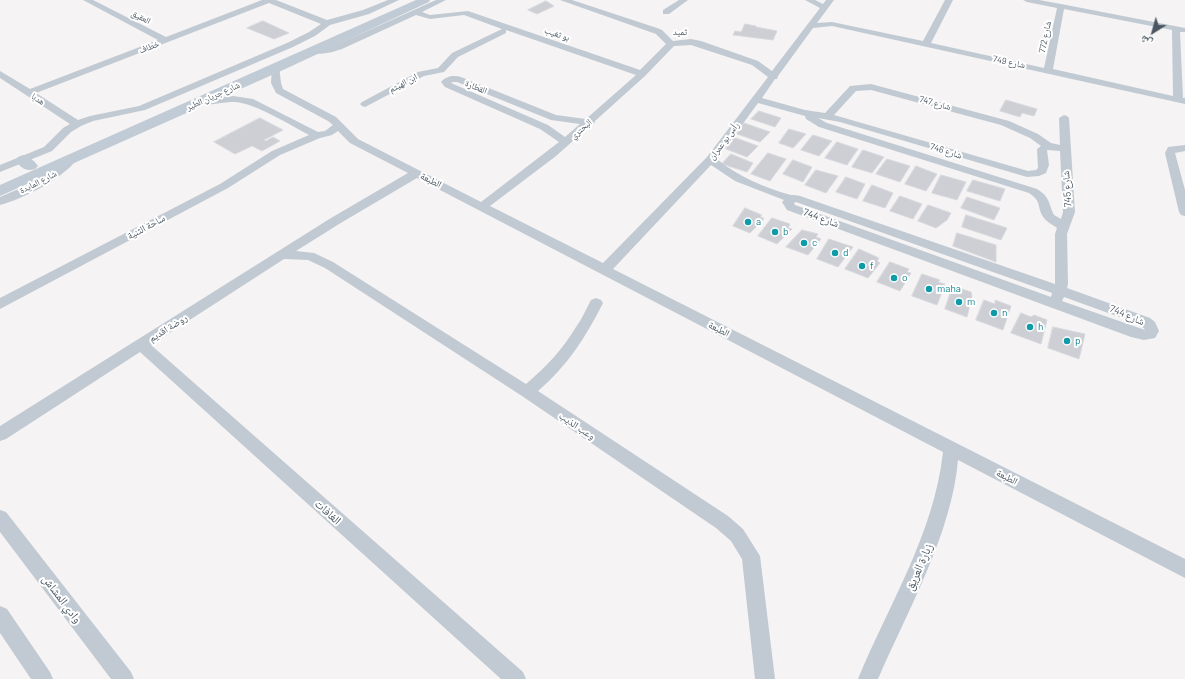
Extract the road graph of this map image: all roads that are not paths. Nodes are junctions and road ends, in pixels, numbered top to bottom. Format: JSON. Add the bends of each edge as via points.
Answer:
{"nodes":[{"id":1,"x":87,"y":0,"type":"edge"},
{"id":2,"x":269,"y":0,"type":"edge"},
{"id":3,"x":395,"y":0,"type":"edge"},
{"id":4,"x":408,"y":0,"type":"edge"},
{"id":5,"x":425,"y":0,"type":"edge"},
{"id":6,"x":442,"y":0,"type":"edge"},
{"id":7,"x":564,"y":0,"type":"edge"},
{"id":8,"x":684,"y":0,"type":"edge"},
{"id":9,"x":808,"y":0,"type":"edge"},
{"id":10,"x":949,"y":0,"type":"edge"},
{"id":11,"x":1027,"y":0,"type":"edge"},
{"id":12,"x":582,"y":2,"type":"edge"},
{"id":13,"x":1061,"y":6,"type":"junction"},
{"id":14,"x":824,"y":7,"type":"edge"},
{"id":15,"x":417,"y":12,"type":"junction"},
{"id":16,"x":666,"y":12,"type":"dead end"},
{"id":17,"x":327,"y":23,"type":"junction"},
{"id":18,"x":832,"y":24,"type":"junction"},
{"id":19,"x":810,"y":26,"type":"junction"},
{"id":20,"x":1180,"y":29,"type":"edge"},
{"id":21,"x":503,"y":30,"type":"dead end"},
{"id":22,"x":166,"y":40,"type":"junction"},
{"id":23,"x":671,"y":44,"type":"junction"},
{"id":24,"x":926,"y":44,"type":"junction"},
{"id":25,"x":313,"y":51,"type":"junction"},
{"id":26,"x":276,"y":68,"type":"junction"},
{"id":27,"x":1048,"y":71,"type":"junction"},
{"id":28,"x":425,"y":73,"type":"junction"},
{"id":29,"x":0,"y":74,"type":"edge"},
{"id":30,"x":642,"y":74,"type":"junction"},
{"id":31,"x":774,"y":76,"type":"junction"},
{"id":32,"x":238,"y":79,"type":"junction"},
{"id":33,"x":449,"y":80,"type":"junction"},
{"id":34,"x":29,"y":93,"type":"junction"},
{"id":35,"x":756,"y":99,"type":"junction"},
{"id":36,"x":1182,"y":100,"type":"edge"},
{"id":37,"x":200,"y":102,"type":"junction"},
{"id":38,"x":365,"y":104,"type":"dead end"},
{"id":39,"x":804,"y":113,"type":"junction"},
{"id":40,"x":828,"y":116,"type":"junction"},
{"id":41,"x":1064,"y":118,"type":"dead end"},
{"id":42,"x":590,"y":122,"type":"junction"},
{"id":43,"x":77,"y":124,"type":"junction"},
{"id":44,"x":338,"y":126,"type":"junction"},
{"id":45,"x":303,"y":129,"type":"junction"},
{"id":46,"x":317,"y":135,"type":"junction"},
{"id":47,"x":566,"y":142,"type":"junction"},
{"id":48,"x":290,"y":146,"type":"junction"},
{"id":49,"x":1048,"y":146,"type":"junction"},
{"id":50,"x":1185,"y":148,"type":"edge"},
{"id":51,"x":1064,"y":149,"type":"junction"},
{"id":52,"x":945,"y":157,"type":"junction"},
{"id":53,"x":72,"y":159,"type":"junction"},
{"id":54,"x":711,"y":159,"type":"junction"},
{"id":55,"x":26,"y":163,"type":"junction"},
{"id":56,"x":0,"y":170,"type":"edge"},
{"id":57,"x":417,"y":173,"type":"junction"},
{"id":58,"x":0,"y":179,"type":"edge"},
{"id":59,"x":0,"y":191,"type":"edge"},
{"id":60,"x":792,"y":199,"type":"junction"},
{"id":61,"x":1184,"y":200,"type":"edge"},
{"id":62,"x":0,"y":201,"type":"edge"},
{"id":63,"x":483,"y":206,"type":"junction"},
{"id":64,"x":1185,"y":212,"type":"edge"},
{"id":65,"x":335,"y":222,"type":"junction"},
{"id":66,"x":1063,"y":226,"type":"junction"},
{"id":67,"x":284,"y":255,"type":"junction"},
{"id":68,"x":317,"y":258,"type":"junction"},
{"id":69,"x":604,"y":270,"type":"junction"},
{"id":70,"x":1061,"y":291,"type":"junction"},
{"id":71,"x":596,"y":303,"type":"dead end"},
{"id":72,"x":1053,"y":303,"type":"junction"},
{"id":73,"x":0,"y":304,"type":"edge"},
{"id":74,"x":141,"y":345,"type":"junction"},
{"id":75,"x":527,"y":392,"type":"junction"},
{"id":76,"x":0,"y":434,"type":"edge"},
{"id":77,"x":951,"y":449,"type":"junction"},
{"id":78,"x":0,"y":518,"type":"edge"},
{"id":79,"x":1185,"y":569,"type":"edge"},
{"id":80,"x":0,"y":616,"type":"edge"},
{"id":81,"x":44,"y":679,"type":"edge"},
{"id":82,"x":124,"y":679,"type":"edge"},
{"id":83,"x":516,"y":679,"type":"edge"},
{"id":84,"x":764,"y":679,"type":"edge"},
{"id":85,"x":868,"y":679,"type":"edge"}],
"edges":[{"from":1,"to":22,"type":"street","name":"العقيق"},
{"from":2,"to":17,"type":"street"},
{"from":2,"to":22,"type":"street","name":"خطاف"},
{"from":3,"to":17,"type":"street","name":"شارع جريان الطير","via":[[366,12]]},
{"from":4,"to":32,"type":"street","name":"شارع جريان الطير"},
{"from":5,"to":25,"type":"street","name":"شارع جريان الطير"},
{"from":6,"to":15,"type":"street"},
{"from":7,"to":12,"type":"street","name":"ثميد"},
{"from":8,"to":16,"type":"street"},
{"from":9,"to":14,"type":"street","name":"شارع 749"},
{"from":10,"to":24,"type":"street"},
{"from":11,"to":13,"type":"street"},
{"from":12,"to":23,"type":"street","name":"ثميد","via":[[659,32]]},
{"from":13,"to":20,"type":"street"},
{"from":13,"to":27,"type":"street","name":"شارع 772"},
{"from":14,"to":18,"type":"street","name":"شارع 749"},
{"from":14,"to":19,"type":"street","name":"رأس بو عمران"},
{"from":15,"to":25,"type":"street","via":[[339,47]]},
{"from":15,"to":30,"type":"street","name":"بو ثغيب","via":[[430,17],[465,13]]},
{"from":17,"to":43,"type":"street","name":"شارع جريان الطير","via":[[290,45],[142,108]]},
{"from":18,"to":19,"type":"street","name":"شارع 749"},
{"from":18,"to":24,"type":"street","name":"شارع 749"},
{"from":19,"to":31,"type":"street","name":"رأس بو عمران"},
{"from":20,"to":36,"type":"street"},
{"from":21,"to":28,"type":"street","name":"ابن الهيثم","via":[[452,57],[441,70]]},
{"from":22,"to":34,"type":"street","name":"خطاف"},
{"from":23,"to":30,"type":"street","name":"البحتري"},
{"from":23,"to":31,"type":"street","name":"ثميد","via":[[691,42],[705,46],[755,63]]},
{"from":24,"to":27,"type":"street","name":"شارع 749"},
{"from":25,"to":26,"type":"street","name":"شارع جريان الطير"},
{"from":26,"to":32,"type":"street","name":"شارع جريان الطير"},
{"from":26,"to":44,"type":"street","name":"الطبعة","via":[[279,91],[332,119]]},
{"from":27,"to":36,"type":"street","name":"شارع 749"},
{"from":28,"to":33,"type":"street"},
{"from":28,"to":38,"type":"street","name":"ابن الهيثم"},
{"from":29,"to":34,"type":"street","name":"هدبا"},
{"from":30,"to":42,"type":"street","name":"البحتري"},
{"from":31,"to":35,"type":"street","name":"رأس بو عمران"},
{"from":32,"to":37,"type":"street","name":"شارع جريان الطير"},
{"from":32,"to":55,"type":"street","name":"شارع جريان الطير"},
{"from":33,"to":42,"type":"street","name":"القطارة","via":[[460,80],[554,118]]},
{"from":33,"to":47,"type":"street","name":"القطارة","via":[[446,82],[448,85],[544,127]]},
{"from":34,"to":43,"type":"street","name":"هدبا"},
{"from":35,"to":39,"type":"street","name":"شارع 746"},
{"from":35,"to":54,"type":"street","name":"رأس بو عمران"},
{"from":37,"to":45,"type":"street","via":[[233,99],[250,101]]},
{"from":37,"to":53,"type":"street","name":"شارع جريان الطير"},
{"from":39,"to":40,"type":"street","name":"شارع 746"},
{"from":39,"to":52,"type":"street","name":"شارع 746","via":[[823,125]]},
{"from":40,"to":49,"type":"street","name":"شارع 747","via":[[850,91],[858,87],[871,87],[1005,123],[1034,136]]},
{"from":40,"to":52,"type":"street","name":"شارع 746"},
{"from":41,"to":51,"type":"street","name":"شارع 745"},
{"from":42,"to":47,"type":"street","name":"البحتري"},
{"from":43,"to":55,"type":"street","name":"شارع جريان الطير","via":[[48,149]]},
{"from":44,"to":46,"type":"street","name":"ساحة الثنية","via":[[328,133]]},
{"from":44,"to":57,"type":"street","name":"الطبعة","via":[[354,141]]},
{"from":45,"to":46,"type":"street"},
{"from":45,"to":48,"type":"street","name":"ساحة الثنية"},
{"from":46,"to":48,"type":"street","name":"ساحة الثنية"},
{"from":47,"to":63,"type":"street","name":"البحتري"},
{"from":48,"to":73,"type":"street","name":"ساحة الثنية","via":[[231,181]]},
{"from":49,"to":51,"type":"street"},
{"from":49,"to":52,"type":"street","name":"شارع 746","via":[[1042,149],[1045,168],[1034,175]]},
{"from":50,"to":61,"type":"street","via":[[1172,150],[1170,153]]},
{"from":51,"to":66,"type":"street","name":"شارع 745","via":[[1069,212]]},
{"from":52,"to":66,"type":"street","name":"شارع 746","via":[[1033,190],[1042,197],[1049,218]]},
{"from":53,"to":59,"type":"street","name":"شارع جريان الطير"},
{"from":53,"to":62,"type":"street","name":"شارع المايدة","via":[[51,177]]},
{"from":54,"to":60,"type":"street","name":"شارع 744","via":[[731,175]]},
{"from":54,"to":69,"type":"street","name":"رأس بو عمران"},
{"from":55,"to":56,"type":"street","name":"شارع جريان الطير"},
{"from":55,"to":58,"type":"street","name":"شارع جريان الطير"},
{"from":57,"to":63,"type":"street","name":"الطبعة"},
{"from":57,"to":65,"type":"street","name":"روضة اقديم"},
{"from":60,"to":70,"type":"street","name":"شارع 744","via":[[800,199]]},
{"from":60,"to":72,"type":"street","name":"شارع 744","via":[[788,203],[791,207]]},
{"from":61,"to":64,"type":"street"},
{"from":63,"to":69,"type":"street","name":"الطبعة"},
{"from":65,"to":67,"type":"street","name":"روضة اقديم"},
{"from":65,"to":68,"type":"street","name":"روضة اقديم","via":[[333,229],[318,245]]},
{"from":66,"to":70,"type":"street","name":"شارع 745"},
{"from":67,"to":68,"type":"street","name":"وعب الذيب"},
{"from":67,"to":74,"type":"street","name":"روضة اقديم"},
{"from":68,"to":75,"type":"street","name":"وعب الذيب"},
{"from":69,"to":77,"type":"street","name":"الطبعة"},
{"from":70,"to":72,"type":"street"},
{"from":70,"to":72,"type":"street","name":"شارع 744","via":[[1145,321],[1152,330],[1150,334],[1136,333]]},
{"from":71,"to":75,"type":"street","via":[[586,325],[568,353]]},
{"from":74,"to":76,"type":"street","name":"روضة اقديم"},
{"from":74,"to":83,"type":"street","name":"الغافات"},
{"from":75,"to":84,"type":"street","name":"وعب الذيب","via":[[722,522],[737,535],[751,556]]},
{"from":77,"to":79,"type":"street","name":"الطبعة"},
{"from":77,"to":85,"type":"street","name":"زبارة العريق","via":[[950,473],[934,533]]},
{"from":78,"to":82,"type":"street","name":"وادي المشاش"},
{"from":80,"to":81,"type":"street"}]}
